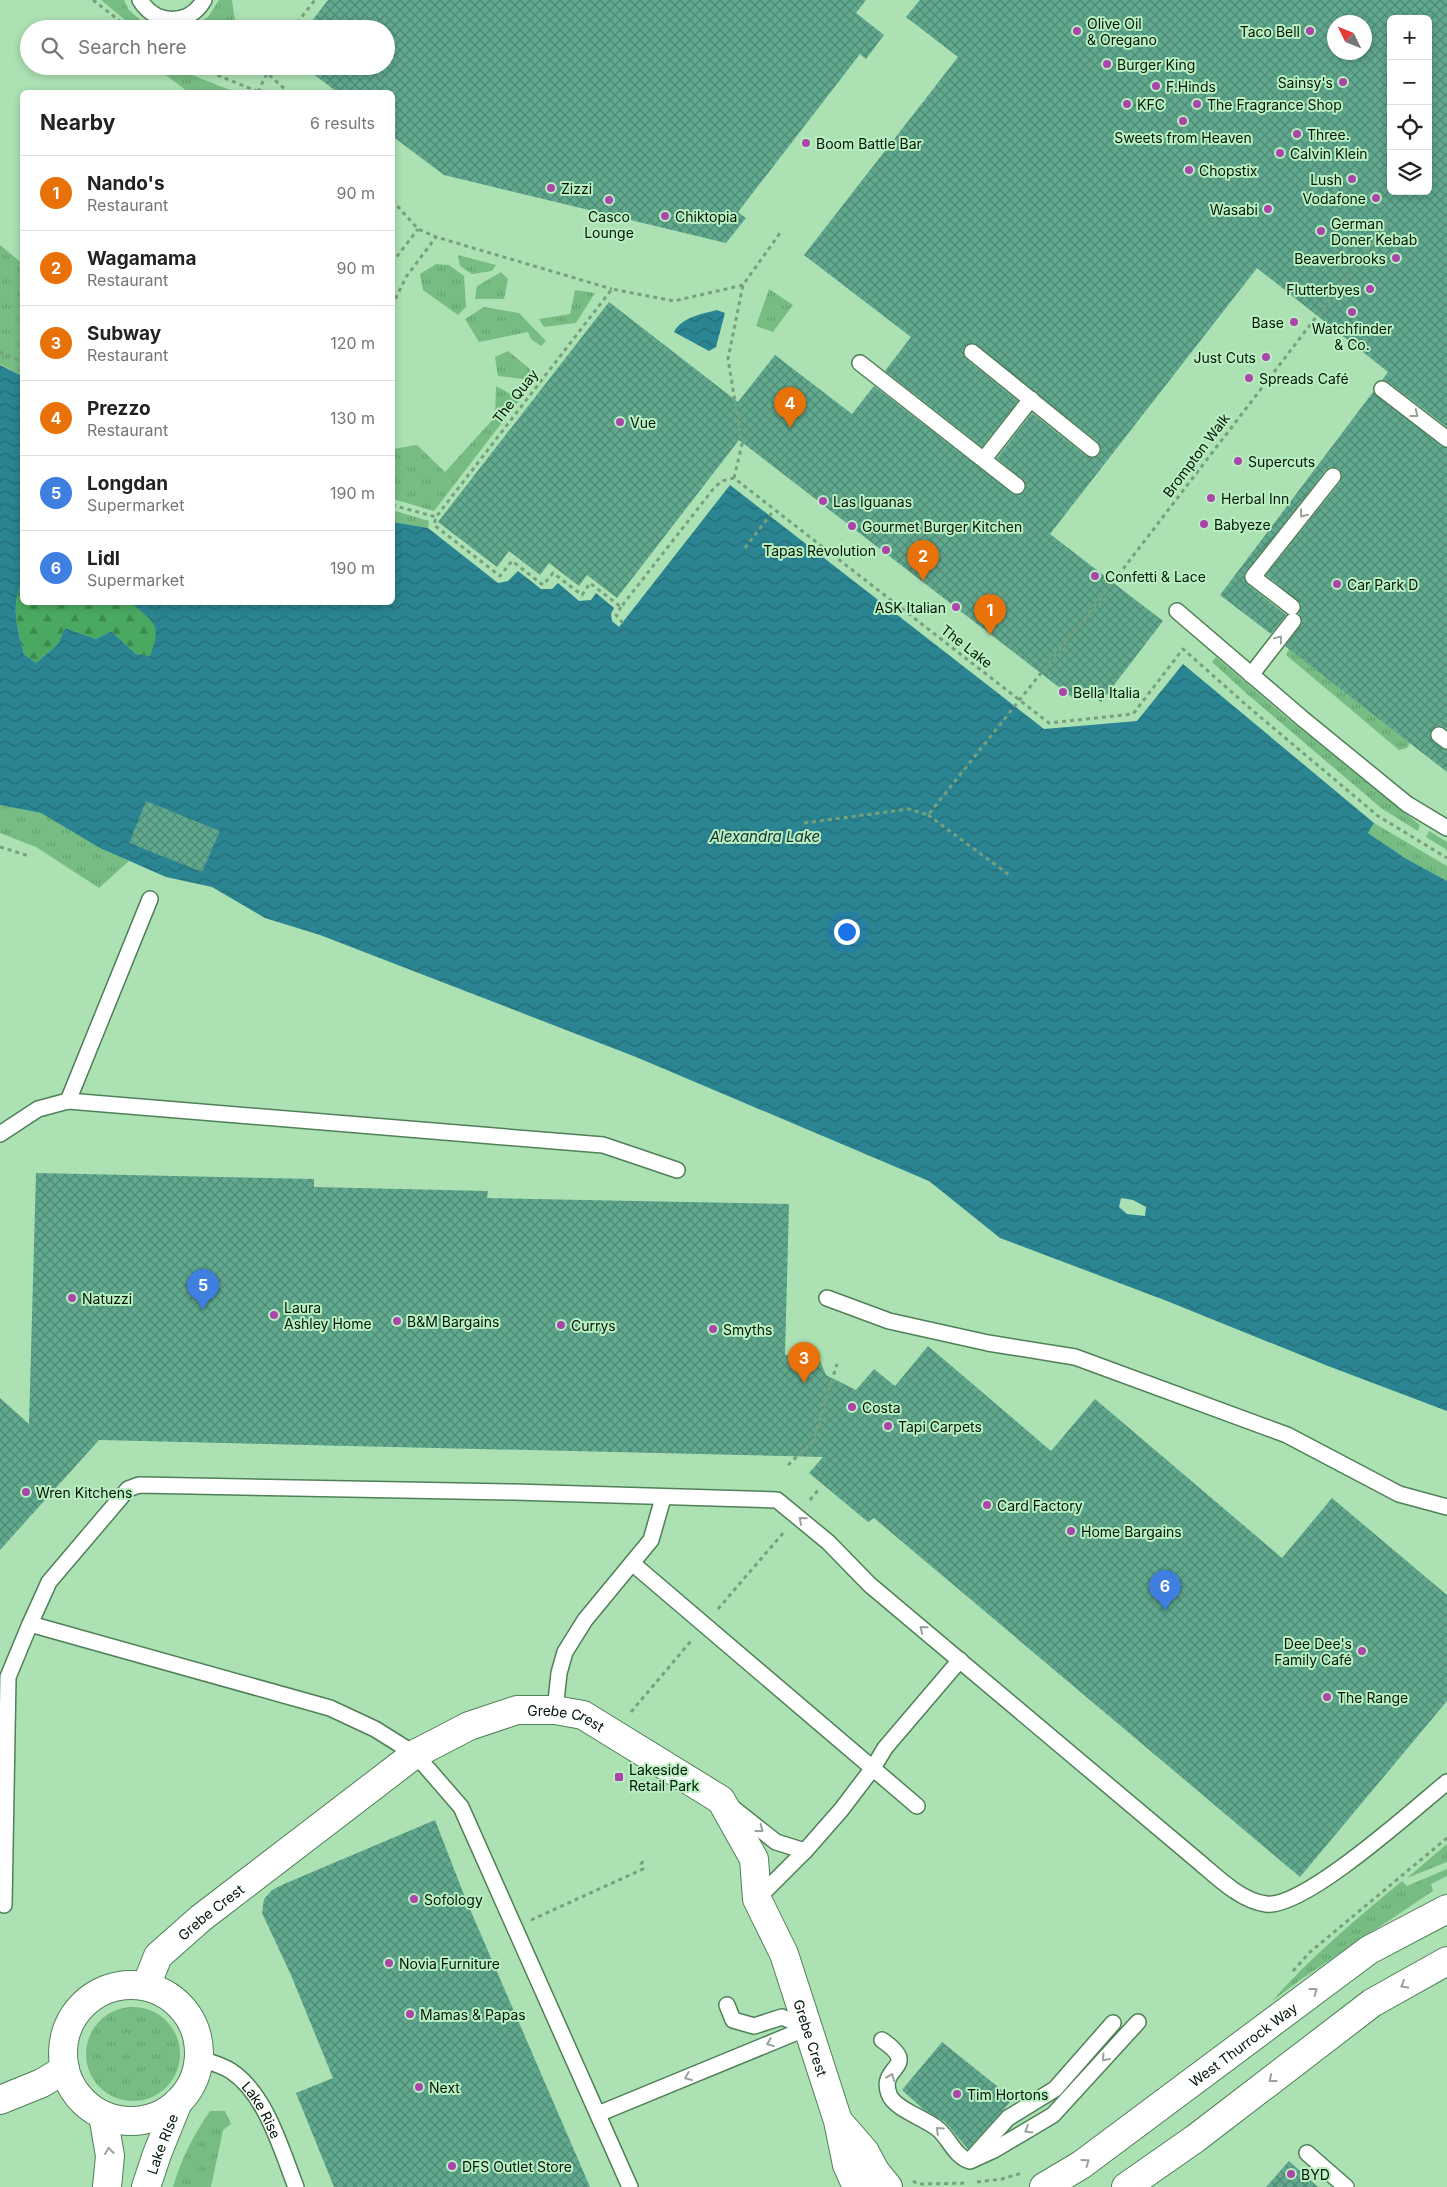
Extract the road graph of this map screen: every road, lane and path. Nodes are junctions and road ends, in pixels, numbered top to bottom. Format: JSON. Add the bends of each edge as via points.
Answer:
{"nodes":[{"id":1,"x":93,"y":0,"type":"edge"},
{"id":2,"x":140,"y":0,"type":"edge"},
{"id":3,"x":204,"y":0,"type":"edge"},
{"id":4,"x":315,"y":0,"type":"edge"},
{"id":5,"x":119,"y":20,"type":"edge"},
{"id":6,"x":299,"y":20,"type":"edge"},
{"id":7,"x":217,"y":75,"type":"edge"},
{"id":8,"x":266,"y":75,"type":"edge"},
{"id":9,"x":269,"y":75,"type":"edge"},
{"id":10,"x":253,"y":90,"type":"edge"},
{"id":11,"x":259,"y":90,"type":"edge"},
{"id":12,"x":286,"y":90,"type":"edge"},
{"id":13,"x":395,"y":203,"type":"edge"},
{"id":14,"x":1389,"y":222,"type":"dead end"},
{"id":15,"x":418,"y":229,"type":"junction"},
{"id":16,"x":780,"y":233,"type":"dead end"},
{"id":17,"x":436,"y":237,"type":"junction"},
{"id":18,"x":395,"y":259,"type":"edge"},
{"id":19,"x":743,"y":285,"type":"junction"},
{"id":20,"x":612,"y":290,"type":"junction"},
{"id":21,"x":395,"y":300,"type":"edge"},
{"id":22,"x":0,"y":352,"type":"edge"},
{"id":23,"x":972,"y":352,"type":"dead end"},
{"id":24,"x":20,"y":361,"type":"edge"},
{"id":25,"x":860,"y":363,"type":"dead end"},
{"id":26,"x":1382,"y":388,"type":"dead end"},
{"id":27,"x":1031,"y":399,"type":"junction"},
{"id":28,"x":1447,"y":439,"type":"edge"},
{"id":29,"x":1092,"y":449,"type":"dead end"},
{"id":30,"x":984,"y":459,"type":"junction"},
{"id":31,"x":1333,"y":476,"type":"dead end"},
{"id":32,"x":734,"y":478,"type":"junction"},
{"id":33,"x":1017,"y":486,"type":"dead end"},
{"id":34,"x":395,"y":506,"type":"edge"},
{"id":35,"x":774,"y":510,"type":"junction"},
{"id":36,"x":436,"y":517,"type":"junction"},
{"id":37,"x":745,"y":548,"type":"dead end"},
{"id":38,"x":621,"y":607,"type":"junction"},
{"id":39,"x":1177,"y":611,"type":"dead end"},
{"id":40,"x":622,"y":623,"type":"dead end"},
{"id":41,"x":1251,"y":675,"type":"junction"},
{"id":42,"x":1019,"y":701,"type":"junction"},
{"id":43,"x":928,"y":815,"type":"junction"},
{"id":44,"x":804,"y":823,"type":"dead end"},
{"id":45,"x":1447,"y":828,"type":"edge"},
{"id":46,"x":0,"y":847,"type":"edge"},
{"id":47,"x":29,"y":856,"type":"dead end"},
{"id":48,"x":1447,"y":858,"type":"edge"},
{"id":49,"x":1012,"y":877,"type":"dead end"},
{"id":50,"x":150,"y":899,"type":"dead end"},
{"id":51,"x":68,"y":1101,"type":"junction"},
{"id":52,"x":0,"y":1134,"type":"edge"},
{"id":53,"x":677,"y":1170,"type":"dead end"},
{"id":54,"x":827,"y":1298,"type":"dead end"},
{"id":55,"x":837,"y":1364,"type":"dead end"},
{"id":56,"x":788,"y":1465,"type":"dead end"},
{"id":57,"x":819,"y":1489,"type":"dead end"},
{"id":58,"x":664,"y":1498,"type":"junction"},
{"id":59,"x":1447,"y":1507,"type":"edge"},
{"id":60,"x":797,"y":1516,"type":"junction"},
{"id":61,"x":632,"y":1563,"type":"junction"},
{"id":62,"x":30,"y":1624,"type":"junction"},
{"id":63,"x":705,"y":1625,"type":"junction"},
{"id":64,"x":960,"y":1660,"type":"junction"},
{"id":65,"x":555,"y":1710,"type":"junction"},
{"id":66,"x":625,"y":1720,"type":"dead end"},
{"id":67,"x":415,"y":1754,"type":"junction"},
{"id":68,"x":873,"y":1768,"type":"junction"},
{"id":69,"x":1447,"y":1782,"type":"edge"},
{"id":70,"x":721,"y":1800,"type":"junction"},
{"id":71,"x":917,"y":1806,"type":"dead end"},
{"id":72,"x":1447,"y":1838,"type":"edge"},
{"id":73,"x":805,"y":1851,"type":"junction"},
{"id":74,"x":644,"y":1860,"type":"dead end"},
{"id":75,"x":757,"y":1899,"type":"junction"},
{"id":76,"x":4,"y":1905,"type":"dead end"},
{"id":77,"x":1447,"y":1909,"type":"edge"},
{"id":78,"x":515,"y":1927,"type":"junction"},
{"id":79,"x":1447,"y":1961,"type":"edge"},
{"id":80,"x":1287,"y":1978,"type":"dead end"},
{"id":81,"x":146,"y":1986,"type":"junction"},
{"id":82,"x":727,"y":2005,"type":"dead end"},
{"id":83,"x":1138,"y":2022,"type":"dead end"},
{"id":84,"x":1113,"y":2023,"type":"dead end"},
{"id":85,"x":807,"y":2028,"type":"junction"},
{"id":86,"x":882,"y":2040,"type":"dead end"},
{"id":87,"x":199,"y":2058,"type":"junction"},
{"id":88,"x":65,"y":2069,"type":"junction"},
{"id":89,"x":0,"y":2100,"type":"edge"},
{"id":90,"x":178,"y":2102,"type":"junction"},
{"id":91,"x":598,"y":2114,"type":"junction"},
{"id":92,"x":103,"y":2115,"type":"junction"},
{"id":93,"x":838,"y":2121,"type":"junction"},
{"id":94,"x":1308,"y":2153,"type":"dead end"},
{"id":95,"x":970,"y":2161,"type":"junction"},
{"id":96,"x":107,"y":2187,"type":"edge"},
{"id":97,"x":146,"y":2187,"type":"edge"},
{"id":98,"x":296,"y":2187,"type":"edge"},
{"id":99,"x":630,"y":2187,"type":"edge"},
{"id":100,"x":857,"y":2187,"type":"edge"},
{"id":101,"x":888,"y":2187,"type":"edge"},
{"id":102,"x":1044,"y":2187,"type":"edge"},
{"id":103,"x":1126,"y":2187,"type":"edge"},
{"id":104,"x":1346,"y":2187,"type":"edge"}],
"edges":[{"from":1,"to":5,"type":"path"},
{"from":2,"to":3,"type":"lane","via":[[150,13],[167,20],[179,20],[190,15]]},
{"from":4,"to":6,"type":"path"},
{"from":7,"to":10,"type":"path"},
{"from":8,"to":11,"type":"path"},
{"from":9,"to":12,"type":"path"},
{"from":13,"to":15,"type":"path"},
{"from":14,"to":42,"type":"path","name":"Brompton Walk"},
{"from":15,"to":17,"type":"path"},
{"from":15,"to":18,"type":"path"},
{"from":16,"to":19,"type":"path"},
{"from":17,"to":20,"type":"path"},
{"from":17,"to":21,"type":"path","via":[[406,277]]},
{"from":19,"to":20,"type":"path","via":[[674,301]]},
{"from":19,"to":32,"type":"path","via":[[728,359],[742,444]]},
{"from":20,"to":36,"type":"path","name":"The Quay"},
{"from":22,"to":24,"type":"path"},
{"from":23,"to":27,"type":"lane"},
{"from":25,"to":30,"type":"lane"},
{"from":26,"to":28,"type":"lane","one_way":true},
{"from":27,"to":29,"type":"lane"},
{"from":27,"to":30,"type":"lane"},
{"from":30,"to":33,"type":"lane"},
{"from":31,"to":41,"type":"lane","via":[[1254,577],[1293,614]]},
{"from":32,"to":35,"type":"path","name":"The Lake"},
{"from":32,"to":38,"type":"path","via":[[722,481],[714,488]]},
{"from":34,"to":36,"type":"path"},
{"from":35,"to":37,"type":"path"},
{"from":35,"to":42,"type":"path","name":"The Lake"},
{"from":36,"to":38,"type":"path","via":[[434,525],[500,576],[512,561],[543,585],[552,573],[582,595],[590,583]]},
{"from":38,"to":40,"type":"path","via":[[616,615]]},
{"from":39,"to":41,"type":"lane"},
{"from":41,"to":45,"type":"lane","via":[[1407,804]]},
{"from":42,"to":43,"type":"path","name":"Brompton Walk"},
{"from":42,"to":48,"type":"path","name":"The Lake","via":[[1048,723],[1133,714],[1184,649],[1378,816]]},
{"from":43,"to":44,"type":"path","via":[[910,809]]},
{"from":43,"to":49,"type":"path"},
{"from":46,"to":47,"type":"path"},
{"from":50,"to":51,"type":"lane"},
{"from":51,"to":52,"type":"lane","via":[[38,1110]]},
{"from":51,"to":53,"type":"lane","via":[[602,1145]]},
{"from":54,"to":59,"type":"lane","via":[[889,1321],[988,1343],[1074,1357],[1287,1435],[1399,1494]]},
{"from":55,"to":56,"type":"path","via":[[813,1441]]},
{"from":57,"to":60,"type":"path"},
{"from":58,"to":60,"type":"lane","via":[[777,1500]]},
{"from":58,"to":61,"type":"lane","via":[[651,1540]]},
{"from":58,"to":62,"type":"lane","via":[[523,1492],[140,1485],[128,1488],[49,1582]]},
{"from":60,"to":63,"type":"path"},
{"from":64,"to":60,"type":"lane","one_way":true,"via":[[870,1585]]},
{"from":61,"to":63,"type":"lane"},
{"from":61,"to":65,"type":"lane","via":[[585,1620],[565,1652]]},
{"from":62,"to":67,"type":"lane","via":[[330,1708],[375,1729]]},
{"from":62,"to":76,"type":"lane","via":[[8,1677]]},
{"from":63,"to":66,"type":"path"},
{"from":63,"to":68,"type":"lane"},
{"from":64,"to":68,"type":"lane","via":[[885,1748]]},
{"from":64,"to":69,"type":"lane","via":[[1223,1882],[1264,1904],[1278,1905],[1308,1891],[1357,1856]]},
{"from":65,"to":67,"type":"street","name":"Grebe Crest","via":[[517,1710],[504,1714],[469,1726]]},
{"from":65,"to":70,"type":"street","name":"Grebe Crest","via":[[583,1715]]},
{"from":67,"to":78,"type":"lane","via":[[461,1807]]},
{"from":67,"to":81,"type":"street","name":"Grebe Crest","via":[[201,1918],[158,1956]]},
{"from":68,"to":71,"type":"lane"},
{"from":68,"to":73,"type":"lane"},
{"from":70,"to":73,"type":"lane","one_way":true,"via":[[776,1842]]},
{"from":70,"to":75,"type":"street","name":"Grebe Crest","via":[[754,1859]]},
{"from":72,"to":80,"type":"path","via":[[1310,1952]]},
{"from":73,"to":75,"type":"lane"},
{"from":74,"to":78,"type":"path","via":[[641,1864],[643,1869]]},
{"from":75,"to":85,"type":"street","name":"Grebe Crest","via":[[784,1954]]},
{"from":102,"to":77,"type":"street","name":"West Thurrock Way","one_way":true,"via":[[1081,2165],[1370,1950]]},
{"from":78,"to":91,"type":"lane"},
{"from":79,"to":103,"type":"street","one_way":true,"via":[[1372,2003],[1196,2138]]},
{"from":81,"to":87,"type":"street","name":"Lake RIse","via":[[174,2000],[185,2012],[196,2034]]},
{"from":81,"to":88,"type":"street","name":"Lake RIse","via":[[110,1988],[76,2012],[66,2031]]},
{"from":82,"to":85,"type":"lane","via":[[733,2020],[754,2026],[782,2017]]},
{"from":83,"to":95,"type":"lane","one_way":true,"via":[[1053,2115]]},
{"from":84,"to":95,"type":"lane","via":[[1055,2089],[1008,2118]]},
{"from":85,"to":91,"type":"lane","one_way":true},
{"from":85,"to":93,"type":"street","name":"Grebe Crest"},
{"from":95,"to":86,"type":"lane","one_way":true,"via":[[960,2156],[940,2130],[900,2107],[891,2098],[888,2079],[899,2062],[899,2054]]},
{"from":87,"to":90,"type":"street","name":"Lake RIse","via":[[190,2086]]},
{"from":87,"to":98,"type":"lane","name":"Lake Rise","via":[[231,2071],[257,2096]]},
{"from":88,"to":89,"type":"street","via":[[42,2083]]},
{"from":88,"to":92,"type":"street","name":"Lake RIse","via":[[78,2096]]},
{"from":90,"to":92,"type":"street","name":"Lake RIse","via":[[156,2116],[137,2121]]},
{"from":90,"to":97,"type":"street","name":"Lake RIse"},
{"from":91,"to":99,"type":"lane"},
{"from":96,"to":92,"type":"street","one_way":true,"via":[[110,2156]]},
{"from":93,"to":100,"type":"street","name":"Grebe Crest","via":[[847,2165]]},
{"from":93,"to":101,"type":"street","name":"Grebe Crest","via":[[866,2152]]},
{"from":94,"to":104,"type":"lane"}]}
